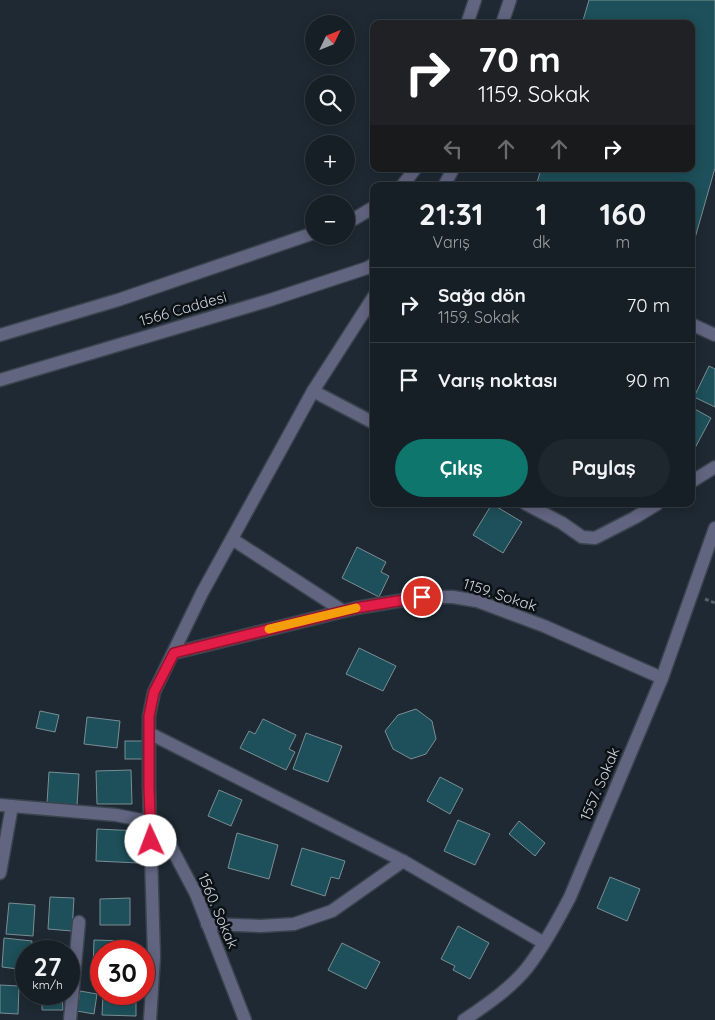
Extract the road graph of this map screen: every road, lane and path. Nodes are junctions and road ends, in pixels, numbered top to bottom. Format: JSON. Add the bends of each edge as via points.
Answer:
{"nodes":[{"id":1,"x":475,"y":0,"type":"edge"},
{"id":2,"x":510,"y":0,"type":"edge"},
{"id":3,"x":468,"y":20,"type":"edge"},
{"id":4,"x":503,"y":20,"type":"edge"},
{"id":5,"x":413,"y":172,"type":"edge"},
{"id":6,"x":406,"y":182,"type":"edge"},
{"id":7,"x":370,"y":209,"type":"edge"},
{"id":8,"x":355,"y":218,"type":"edge"},
{"id":9,"x":305,"y":235,"type":"edge"},
{"id":10,"x":370,"y":266,"type":"edge"},
{"id":11,"x":370,"y":302,"type":"edge"},
{"id":12,"x":695,"y":326,"type":"edge"},
{"id":13,"x":0,"y":335,"type":"edge"},
{"id":14,"x":715,"y":335,"type":"edge"},
{"id":15,"x":0,"y":380,"type":"edge"},
{"id":16,"x":313,"y":391,"type":"junction"},
{"id":17,"x":370,"y":421,"type":"edge"},
{"id":18,"x":715,"y":468,"type":"edge"},
{"id":19,"x":695,"y":480,"type":"edge"},
{"id":20,"x":532,"y":507,"type":"edge"},
{"id":21,"x":652,"y":507,"type":"edge"},
{"id":22,"x":715,"y":528,"type":"edge"},
{"id":23,"x":232,"y":539,"type":"junction"},
{"id":24,"x":343,"y":611,"type":"junction"},
{"id":25,"x":174,"y":653,"type":"junction"},
{"id":26,"x":662,"y":678,"type":"junction"},
{"id":27,"x":149,"y":733,"type":"junction"},
{"id":28,"x":6,"y":806,"type":"edge"},
{"id":29,"x":150,"y":822,"type":"junction"},
{"id":30,"x":404,"y":861,"type":"junction"},
{"id":31,"x":0,"y":873,"type":"edge"},
{"id":32,"x":79,"y":922,"type":"dead end"},
{"id":33,"x":207,"y":924,"type":"junction"},
{"id":34,"x":544,"y":943,"type":"junction"},
{"id":35,"x":70,"y":1020,"type":"edge"},
{"id":36,"x":150,"y":1020,"type":"edge"},
{"id":37,"x":245,"y":1020,"type":"edge"},
{"id":38,"x":464,"y":1020,"type":"edge"}],
"edges":[{"from":1,"to":3,"type":"street"},
{"from":2,"to":4,"type":"street"},
{"from":5,"to":6,"type":"street"},
{"from":7,"to":8,"type":"street"},
{"from":9,"to":13,"type":"street","name":"1566 Caddesi","via":[[118,300]]},
{"from":10,"to":15,"type":"street","name":"1566 Caddesi","via":[[270,300]]},
{"from":11,"to":16,"type":"street"},
{"from":12,"to":14,"type":"street"},
{"from":16,"to":17,"type":"street"},
{"from":16,"to":23,"type":"street"},
{"from":18,"to":19,"type":"street"},
{"from":20,"to":21,"type":"street","via":[[582,536],[595,538]]},
{"from":22,"to":26,"type":"street","name":"1557. Sokak"},
{"from":23,"to":24,"type":"street"},
{"from":23,"to":25,"type":"street"},
{"from":24,"to":25,"type":"street","name":"1159. Sokak"},
{"from":24,"to":26,"type":"street","name":"1159. Sokak","via":[[422,597],[477,601],[544,626]]},
{"from":25,"to":27,"type":"street","via":[[154,692]]},
{"from":26,"to":34,"type":"street","name":"1557. Sokak","via":[[570,898]]},
{"from":27,"to":29,"type":"street"},
{"from":27,"to":30,"type":"street"},
{"from":28,"to":29,"type":"street","via":[[116,815]]},
{"from":28,"to":31,"type":"street"},
{"from":29,"to":33,"type":"street","name":"1560. Sokak","via":[[170,845],[196,894]]},
{"from":29,"to":36,"type":"street","via":[[154,957]]},
{"from":30,"to":33,"type":"street","via":[[332,911],[294,924]]},
{"from":30,"to":34,"type":"street"},
{"from":32,"to":35,"type":"street"},
{"from":33,"to":37,"type":"street","name":"1560. Sokak"},
{"from":34,"to":38,"type":"street","name":"1557. Sokak","via":[[527,968],[506,989]]}]}
